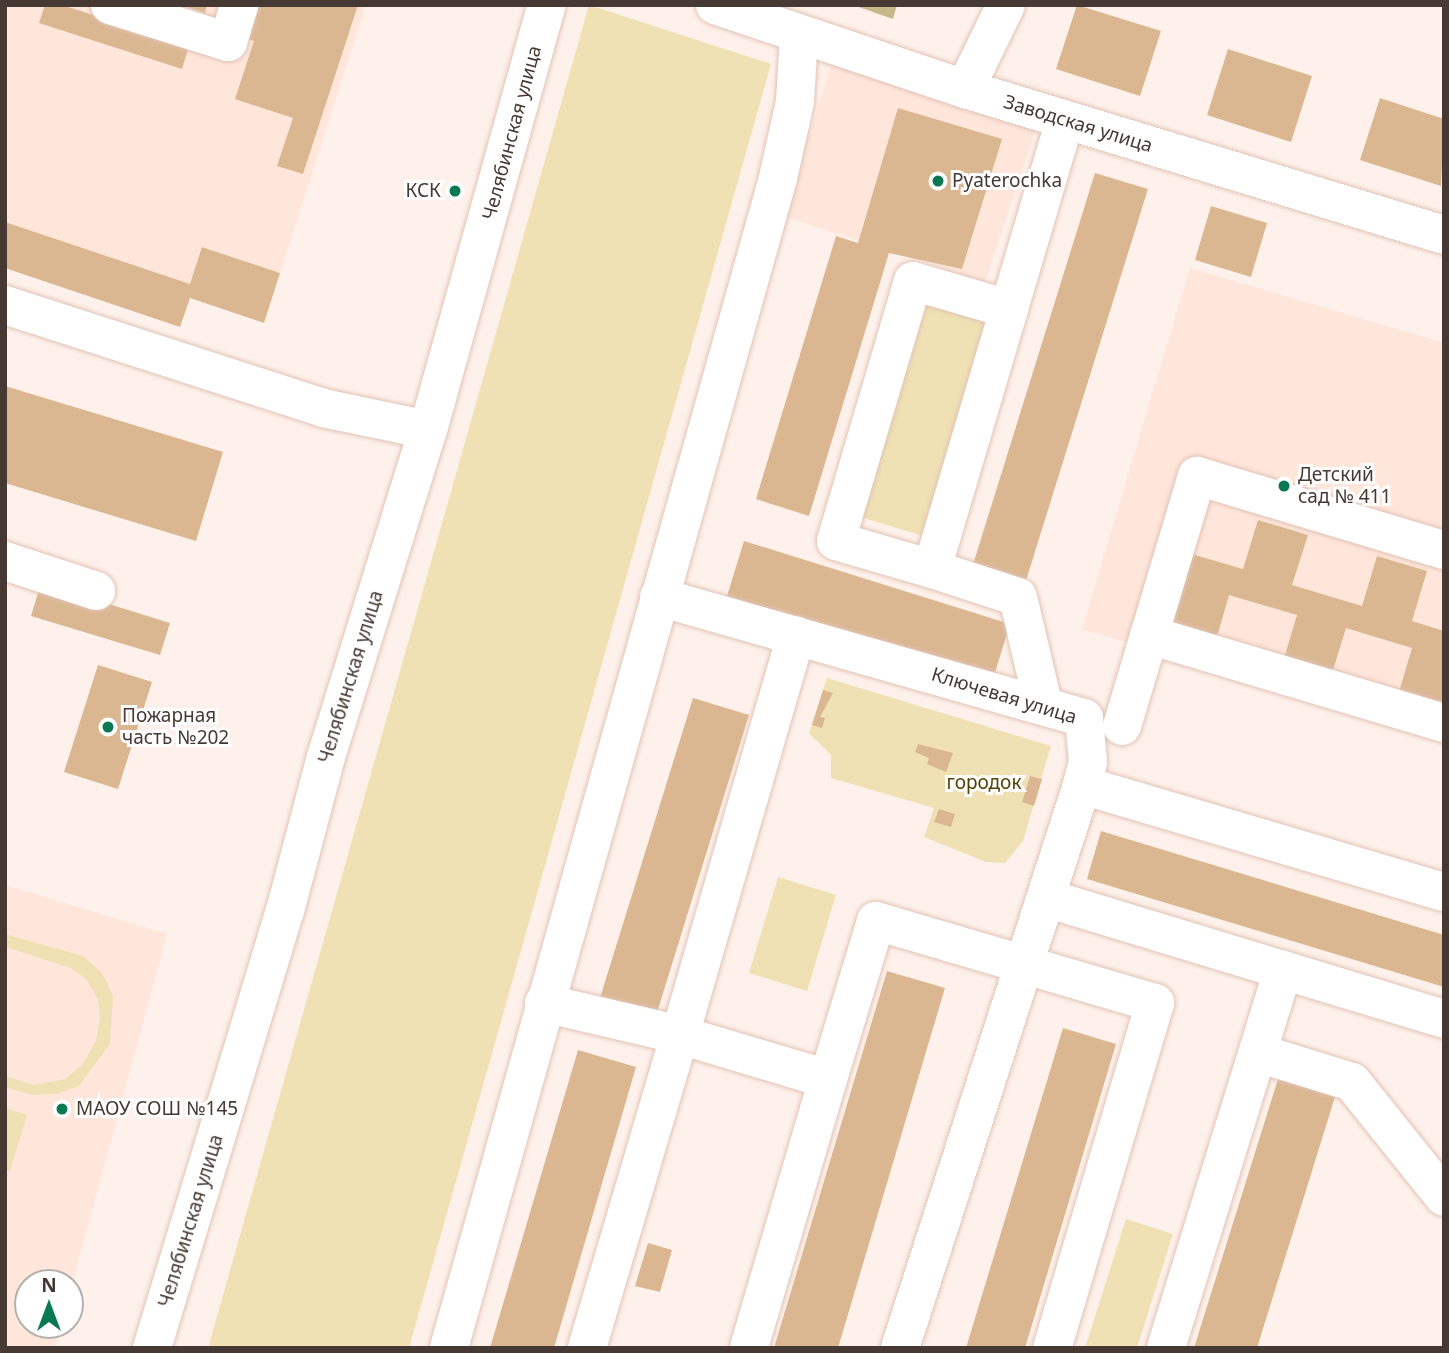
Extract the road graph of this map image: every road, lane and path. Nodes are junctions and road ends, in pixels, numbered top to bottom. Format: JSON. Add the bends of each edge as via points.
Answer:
{"nodes":[{"id":1,"x":110,"y":5,"type":"edge"},
{"id":2,"x":239,"y":5,"type":"edge"},
{"id":3,"x":547,"y":5,"type":"edge"},
{"id":4,"x":715,"y":5,"type":"edge"},
{"id":5,"x":1006,"y":5,"type":"edge"},
{"id":6,"x":799,"y":34,"type":"junction"},
{"id":7,"x":965,"y":89,"type":"junction"},
{"id":8,"x":1065,"y":120,"type":"junction"},
{"id":9,"x":1444,"y":234,"type":"edge"},
{"id":10,"x":5,"y":305,"type":"edge"},
{"id":11,"x":1009,"y":309,"type":"junction"},
{"id":12,"x":428,"y":430,"type":"junction"},
{"id":13,"x":1444,"y":550,"type":"edge"},
{"id":14,"x":5,"y":561,"type":"edge"},
{"id":15,"x":932,"y":569,"type":"junction"},
{"id":16,"x":96,"y":591,"type":"dead end"},
{"id":17,"x":659,"y":597,"type":"junction"},
{"id":18,"x":1149,"y":635,"type":"junction"},
{"id":19,"x":796,"y":636,"type":"junction"},
{"id":20,"x":1043,"y":704,"type":"junction"},
{"id":21,"x":1444,"y":723,"type":"edge"},
{"id":22,"x":1122,"y":726,"type":"dead end"},
{"id":23,"x":1082,"y":786,"type":"junction"},
{"id":24,"x":1444,"y":892,"type":"edge"},
{"id":25,"x":1046,"y":898,"type":"junction"},
{"id":26,"x":1025,"y":965,"type":"junction"},
{"id":27,"x":1283,"y":970,"type":"junction"},
{"id":28,"x":544,"y":1003,"type":"junction"},
{"id":29,"x":1444,"y":1019,"type":"edge"},
{"id":30,"x":680,"y":1035,"type":"junction"},
{"id":31,"x":1258,"y":1053,"type":"junction"},
{"id":32,"x":828,"y":1079,"type":"junction"},
{"id":33,"x":1444,"y":1198,"type":"edge"},
{"id":34,"x":152,"y":1348,"type":"edge"},
{"id":35,"x":449,"y":1348,"type":"edge"},
{"id":36,"x":587,"y":1348,"type":"edge"},
{"id":37,"x":749,"y":1348,"type":"edge"},
{"id":38,"x":900,"y":1348,"type":"edge"},
{"id":39,"x":1052,"y":1348,"type":"edge"},
{"id":40,"x":1166,"y":1348,"type":"edge"}],
"edges":[{"from":1,"to":2,"type":"street","via":[[228,42]]},
{"from":3,"to":12,"type":"street","name":"Челябинская улица"},
{"from":4,"to":6,"type":"street","name":"Заводская улица"},
{"from":5,"to":7,"type":"street"},
{"from":6,"to":7,"type":"street","name":"Заводская улица"},
{"from":6,"to":17,"type":"street","via":[[795,102],[778,178]]},
{"from":7,"to":8,"type":"street","name":"Заводская улица"},
{"from":8,"to":9,"type":"street","name":"Заводская улица"},
{"from":8,"to":11,"type":"street"},
{"from":10,"to":12,"type":"street","via":[[323,408]]},
{"from":11,"to":15,"type":"street"},
{"from":11,"to":15,"type":"street","via":[[913,281],[836,541]]},
{"from":12,"to":34,"type":"street","name":"Челябинская улица","via":[[326,757],[285,911]]},
{"from":13,"to":18,"type":"street","via":[[1197,476]]},
{"from":14,"to":16,"type":"street"},
{"from":15,"to":20,"type":"street","via":[[1018,597]]},
{"from":17,"to":19,"type":"street","name":"Ключевая улица"},
{"from":17,"to":28,"type":"street"},
{"from":18,"to":21,"type":"street"},
{"from":18,"to":22,"type":"street"},
{"from":19,"to":20,"type":"street","name":"Ключевая улица"},
{"from":19,"to":30,"type":"street"},
{"from":20,"to":23,"type":"street","name":"Ключевая улица","via":[[1084,718],[1088,762]]},
{"from":23,"to":24,"type":"street"},
{"from":23,"to":25,"type":"street"},
{"from":25,"to":26,"type":"street"},
{"from":25,"to":27,"type":"street"},
{"from":26,"to":32,"type":"street","via":[[876,921]]},
{"from":26,"to":38,"type":"street"},
{"from":26,"to":39,"type":"street","via":[[1155,1003]]},
{"from":27,"to":29,"type":"street"},
{"from":27,"to":31,"type":"street"},
{"from":28,"to":30,"type":"street"},
{"from":28,"to":35,"type":"street"},
{"from":30,"to":32,"type":"street"},
{"from":30,"to":36,"type":"street"},
{"from":31,"to":33,"type":"street","via":[[1352,1082]]},
{"from":31,"to":40,"type":"street"},
{"from":32,"to":37,"type":"street"}]}
